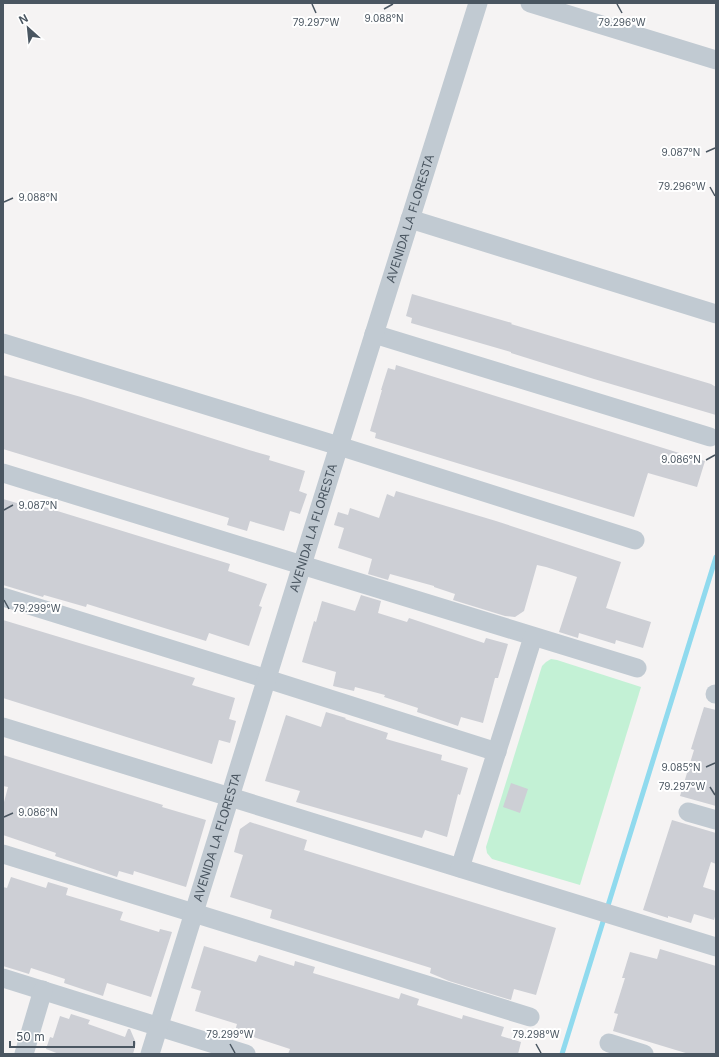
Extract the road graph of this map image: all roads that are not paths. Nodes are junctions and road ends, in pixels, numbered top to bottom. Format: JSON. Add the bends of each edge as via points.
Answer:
{"nodes":[{"id":1,"x":478,"y":3,"type":"edge"},
{"id":2,"x":530,"y":3,"type":"edge"},
{"id":3,"x":716,"y":60,"type":"edge"},
{"id":4,"x":410,"y":219,"type":"junction"},
{"id":5,"x":716,"y":314,"type":"edge"},
{"id":6,"x":374,"y":334,"type":"junction"},
{"id":7,"x":3,"y":343,"type":"edge"},
{"id":8,"x":710,"y":437,"type":"dead end"},
{"id":9,"x":339,"y":446,"type":"junction"},
{"id":10,"x":3,"y":473,"type":"edge"},
{"id":11,"x":635,"y":540,"type":"dead end"},
{"id":12,"x":302,"y":565,"type":"junction"},
{"id":13,"x":3,"y":597,"type":"edge"},
{"id":14,"x":533,"y":637,"type":"junction"},
{"id":15,"x":636,"y":668,"type":"dead end"},
{"id":16,"x":267,"y":679,"type":"junction"},
{"id":17,"x":3,"y":727,"type":"edge"},
{"id":18,"x":497,"y":752,"type":"junction"},
{"id":19,"x":230,"y":797,"type":"junction"},
{"id":20,"x":688,"y":812,"type":"dead end"},
{"id":21,"x":716,"y":820,"type":"edge"},
{"id":22,"x":3,"y":854,"type":"edge"},
{"id":23,"x":460,"y":868,"type":"junction"},
{"id":24,"x":194,"y":913,"type":"junction"},
{"id":25,"x":716,"y":947,"type":"edge"},
{"id":26,"x":3,"y":978,"type":"edge"},
{"id":27,"x":43,"y":990,"type":"junction"},
{"id":28,"x":530,"y":1017,"type":"dead end"},
{"id":29,"x":159,"y":1027,"type":"junction"},
{"id":30,"x":609,"y":1044,"type":"dead end"},
{"id":31,"x":24,"y":1054,"type":"edge"},
{"id":32,"x":150,"y":1054,"type":"edge"},
{"id":33,"x":246,"y":1054,"type":"edge"},
{"id":34,"x":644,"y":1054,"type":"edge"}],
"edges":[{"from":1,"to":4,"type":"street","name":"AVENIDA LA FLORESTA"},
{"from":2,"to":3,"type":"street"},
{"from":4,"to":5,"type":"street"},
{"from":4,"to":6,"type":"street","name":"AVENIDA LA FLORESTA"},
{"from":6,"to":8,"type":"street"},
{"from":6,"to":9,"type":"street","name":"AVENIDA LA FLORESTA"},
{"from":7,"to":9,"type":"street"},
{"from":9,"to":11,"type":"street"},
{"from":9,"to":12,"type":"street","name":"AVENIDA LA FLORESTA"},
{"from":10,"to":12,"type":"street"},
{"from":12,"to":14,"type":"street"},
{"from":12,"to":16,"type":"street","name":"AVENIDA LA FLORESTA"},
{"from":13,"to":16,"type":"street"},
{"from":14,"to":15,"type":"street"},
{"from":14,"to":18,"type":"street"},
{"from":16,"to":18,"type":"street"},
{"from":16,"to":19,"type":"street","name":"AVENIDA LA FLORESTA"},
{"from":17,"to":19,"type":"street"},
{"from":18,"to":23,"type":"street"},
{"from":19,"to":23,"type":"street"},
{"from":19,"to":24,"type":"street","name":"AVENIDA LA FLORESTA"},
{"from":20,"to":21,"type":"street"},
{"from":22,"to":24,"type":"street"},
{"from":23,"to":25,"type":"street"},
{"from":24,"to":28,"type":"street"},
{"from":24,"to":29,"type":"street","name":"AVENIDA LA FLORESTA"},
{"from":26,"to":27,"type":"street"},
{"from":27,"to":29,"type":"street"},
{"from":27,"to":31,"type":"street"},
{"from":29,"to":32,"type":"street","name":"AVENIDA LA FLORESTA"},
{"from":29,"to":33,"type":"street"},
{"from":30,"to":34,"type":"street"}]}
